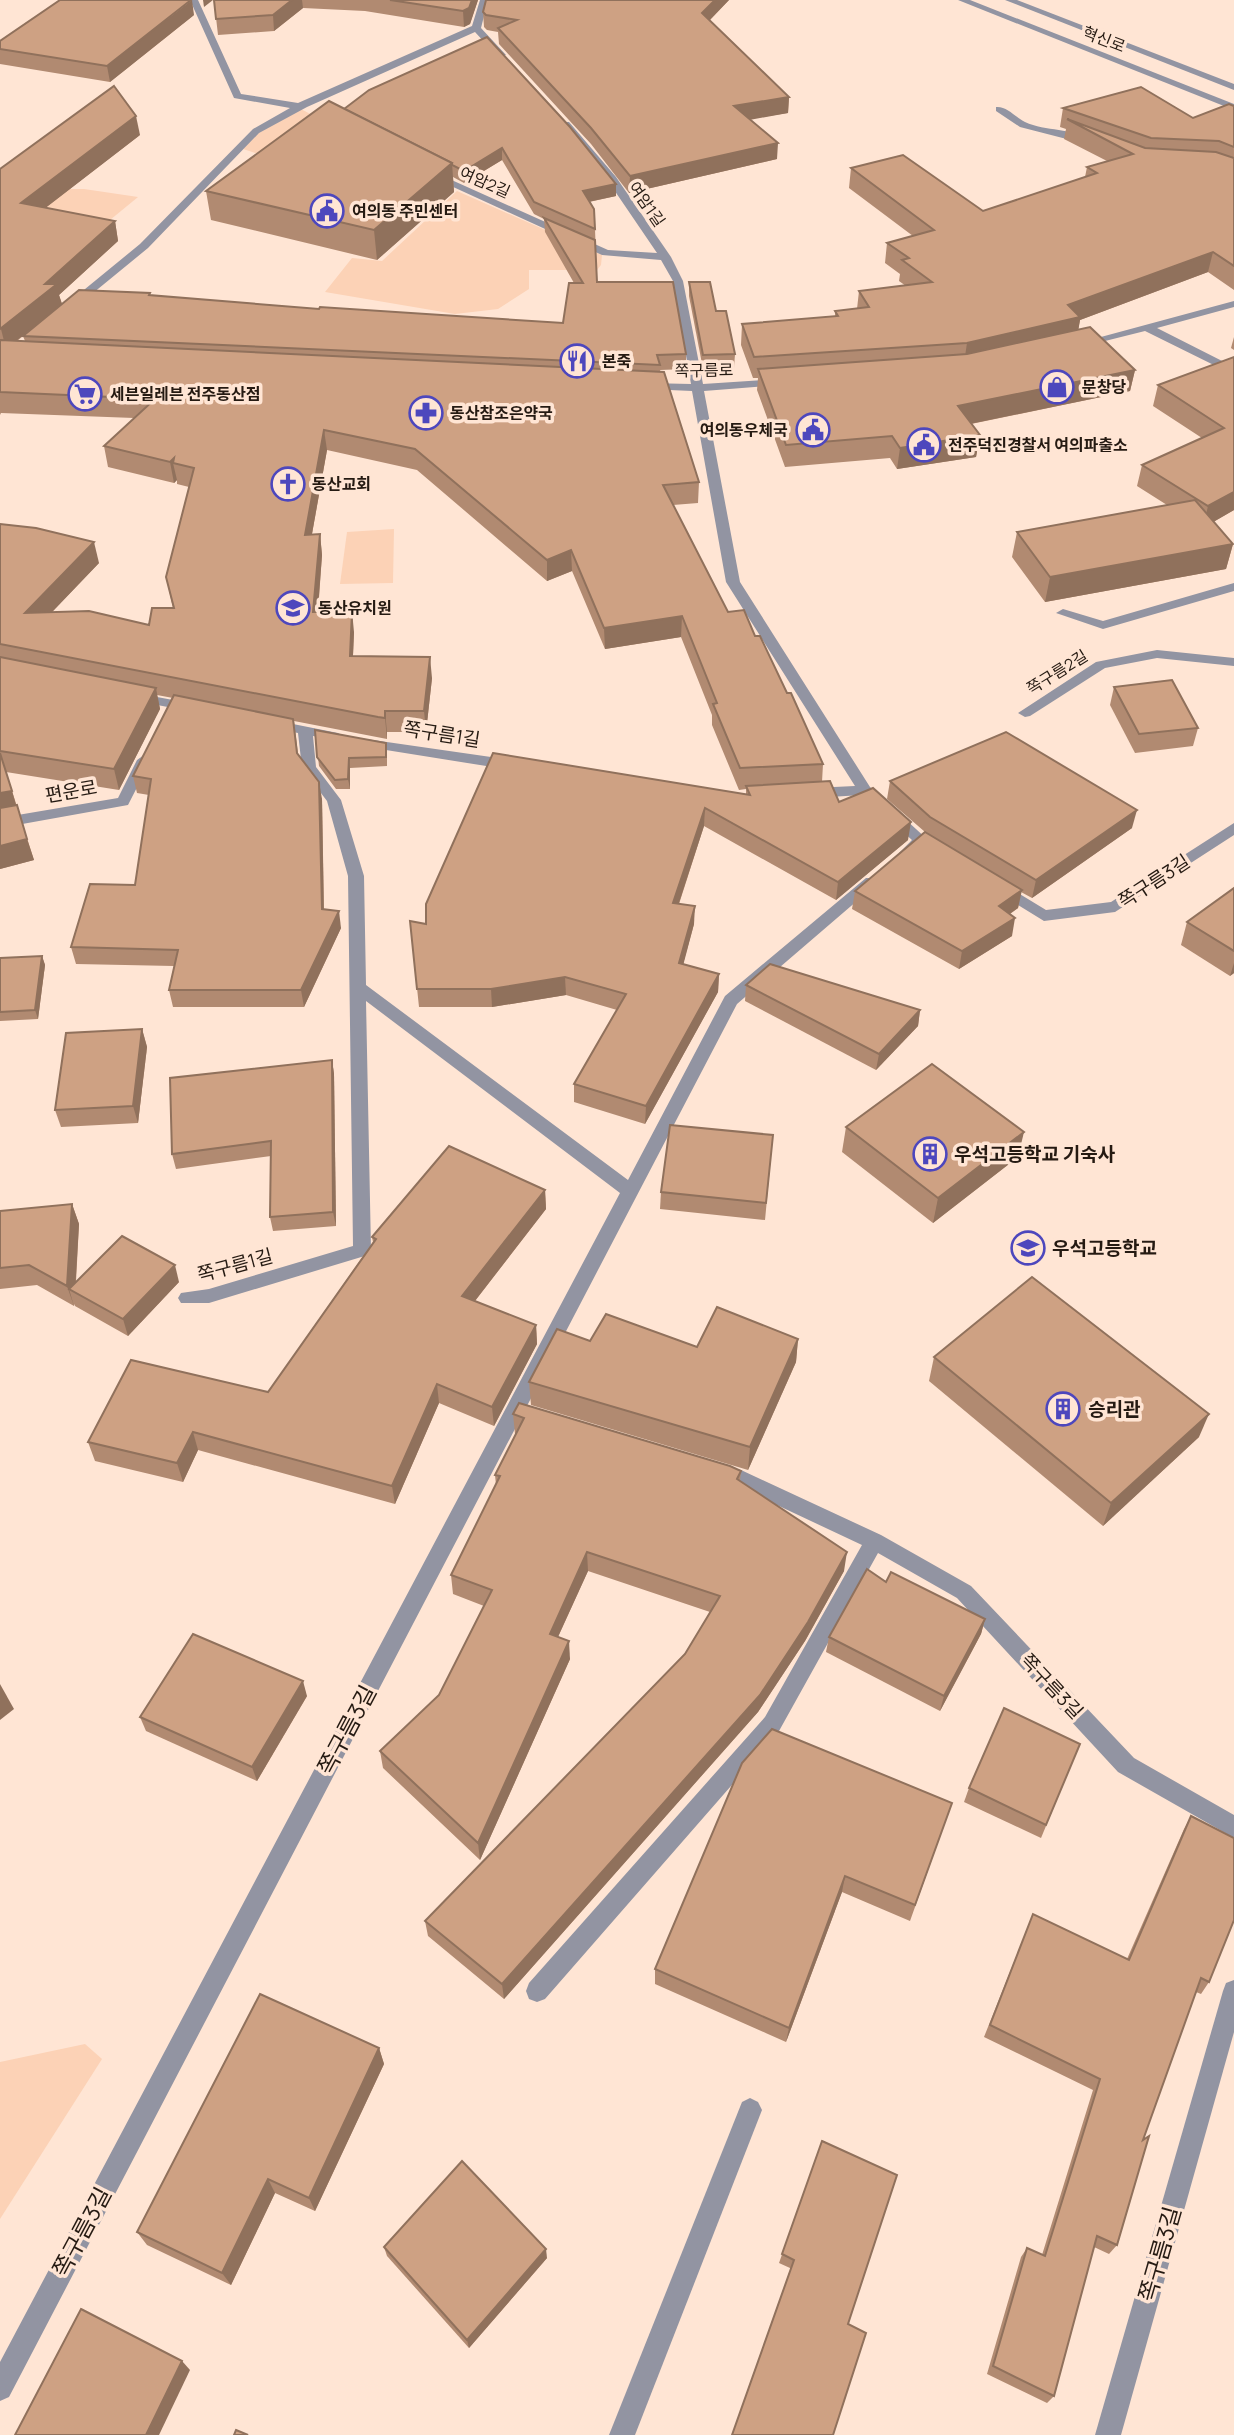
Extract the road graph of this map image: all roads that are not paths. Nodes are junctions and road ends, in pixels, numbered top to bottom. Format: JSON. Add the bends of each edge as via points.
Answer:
{"nodes":[{"id":1,"x":194,"y":0,"type":"edge"},
{"id":2,"x":484,"y":0,"type":"edge"},
{"id":3,"x":962,"y":0,"type":"edge"},
{"id":4,"x":1009,"y":0,"type":"edge"},
{"id":5,"x":476,"y":28,"type":"junction"},
{"id":6,"x":514,"y":69,"type":"edge"},
{"id":7,"x":1234,"y":87,"type":"edge"},
{"id":8,"x":300,"y":106,"type":"junction"},
{"id":9,"x":1234,"y":107,"type":"edge"},
{"id":10,"x":999,"y":109,"type":"dead end"},
{"id":11,"x":312,"y":112,"type":"edge"},
{"id":12,"x":561,"y":119,"type":"edge"},
{"id":13,"x":1100,"y":146,"type":"edge"},
{"id":14,"x":421,"y":170,"type":"edge"},
{"id":15,"x":666,"y":257,"type":"junction"},
{"id":16,"x":1234,"y":304,"type":"edge"},
{"id":17,"x":62,"y":314,"type":"edge"},
{"id":18,"x":1149,"y":328,"type":"junction"},
{"id":19,"x":1064,"y":347,"type":"edge"},
{"id":20,"x":1234,"y":372,"type":"edge"},
{"id":21,"x":790,"y":381,"type":"edge"},
{"id":22,"x":627,"y":385,"type":"edge"},
{"id":23,"x":697,"y":388,"type":"junction"},
{"id":24,"x":1234,"y":587,"type":"edge"},
{"id":25,"x":1063,"y":613,"type":"dead end"},
{"id":26,"x":1234,"y":662,"type":"edge"},
{"id":27,"x":119,"y":694,"type":"edge"},
{"id":28,"x":212,"y":712,"type":"edge"},
{"id":29,"x":1025,"y":713,"type":"dead end"},
{"id":30,"x":252,"y":720,"type":"edge"},
{"id":31,"x":304,"y":730,"type":"junction"},
{"id":32,"x":154,"y":741,"type":"edge"},
{"id":33,"x":531,"y":768,"type":"edge"},
{"id":34,"x":865,"y":790,"type":"junction"},
{"id":35,"x":801,"y":794,"type":"edge"},
{"id":36,"x":0,"y":823,"type":"edge"},
{"id":37,"x":1234,"y":828,"type":"edge"},
{"id":38,"x":988,"y":882,"type":"edge"},
{"id":39,"x":358,"y":987,"type":"junction"},
{"id":40,"x":630,"y":1191,"type":"junction"},
{"id":41,"x":187,"y":1298,"type":"dead end"},
{"id":42,"x":696,"y":1465,"type":"edge"},
{"id":43,"x":874,"y":1541,"type":"junction"},
{"id":44,"x":1234,"y":1827,"type":"edge"},
{"id":45,"x":537,"y":1991,"type":"dead end"},
{"id":46,"x":1234,"y":1991,"type":"edge"},
{"id":47,"x":750,"y":2110,"type":"dead end"},
{"id":48,"x":0,"y":2388,"type":"edge"},
{"id":49,"x":622,"y":2435,"type":"edge"},
{"id":50,"x":1108,"y":2435,"type":"edge"}],
"edges":[{"from":1,"to":8,"type":"street","via":[[237,96]]},
{"from":2,"to":5,"type":"street"},
{"from":3,"to":9,"type":"street","name":"혁신로"},
{"from":4,"to":7,"type":"street","name":"혁신로"},
{"from":5,"to":6,"type":"street"},
{"from":5,"to":8,"type":"street"},
{"from":8,"to":11,"type":"street"},
{"from":8,"to":17,"type":"street","via":[[256,131],[144,246]]},
{"from":10,"to":13,"type":"street","via":[[1023,125]]},
{"from":12,"to":15,"type":"street","name":"여암1길","via":[[590,150]]},
{"from":14,"to":15,"type":"street","name":"여암2길","via":[[606,253]]},
{"from":15,"to":23,"type":"street","name":"여암1길","via":[[678,281]]},
{"from":16,"to":18,"type":"street"},
{"from":18,"to":19,"type":"street"},
{"from":18,"to":20,"type":"street"},
{"from":21,"to":23,"type":"street","name":"쪽구름로"},
{"from":22,"to":23,"type":"street","name":"쪽구름로"},
{"from":23,"to":34,"type":"street","via":[[733,582]]},
{"from":24,"to":25,"type":"street","name":"쪽구름2길","via":[[1103,625]]},
{"from":26,"to":29,"type":"street","name":"쪽구름2길","via":[[1157,654],[1101,664]]},
{"from":27,"to":28,"type":"street","via":[[169,710]]},
{"from":30,"to":31,"type":"street","name":"쪽구름1길"},
{"from":31,"to":33,"type":"street","name":"쪽구름1길"},
{"from":31,"to":39,"type":"street","name":"쪽구름1길","via":[[309,768],[334,800],[356,876]]},
{"from":32,"to":36,"type":"street","name":"편운로","via":[[122,802]]},
{"from":34,"to":35,"type":"street"},
{"from":34,"to":40,"type":"street","via":[[926,844],[884,872],[731,1000]]},
{"from":37,"to":38,"type":"street","name":"쪽구름3길","via":[[1115,907],[1044,916]]},
{"from":39,"to":40,"type":"street"},
{"from":39,"to":41,"type":"street","name":"쪽구름1길","via":[[362,1250],[209,1296]]},
{"from":40,"to":48,"type":"street","name":"쪽구름3길","via":[[521,1413]]},
{"from":42,"to":43,"type":"street","name":"쪽구름3길","via":[[734,1476]]},
{"from":43,"to":44,"type":"street","name":"쪽구름3길","via":[[964,1592],[1126,1765]]},
{"from":43,"to":45,"type":"street","via":[[772,1724]]},
{"from":46,"to":50,"type":"street","name":"쪽구름3길"},
{"from":47,"to":49,"type":"street"}]}
